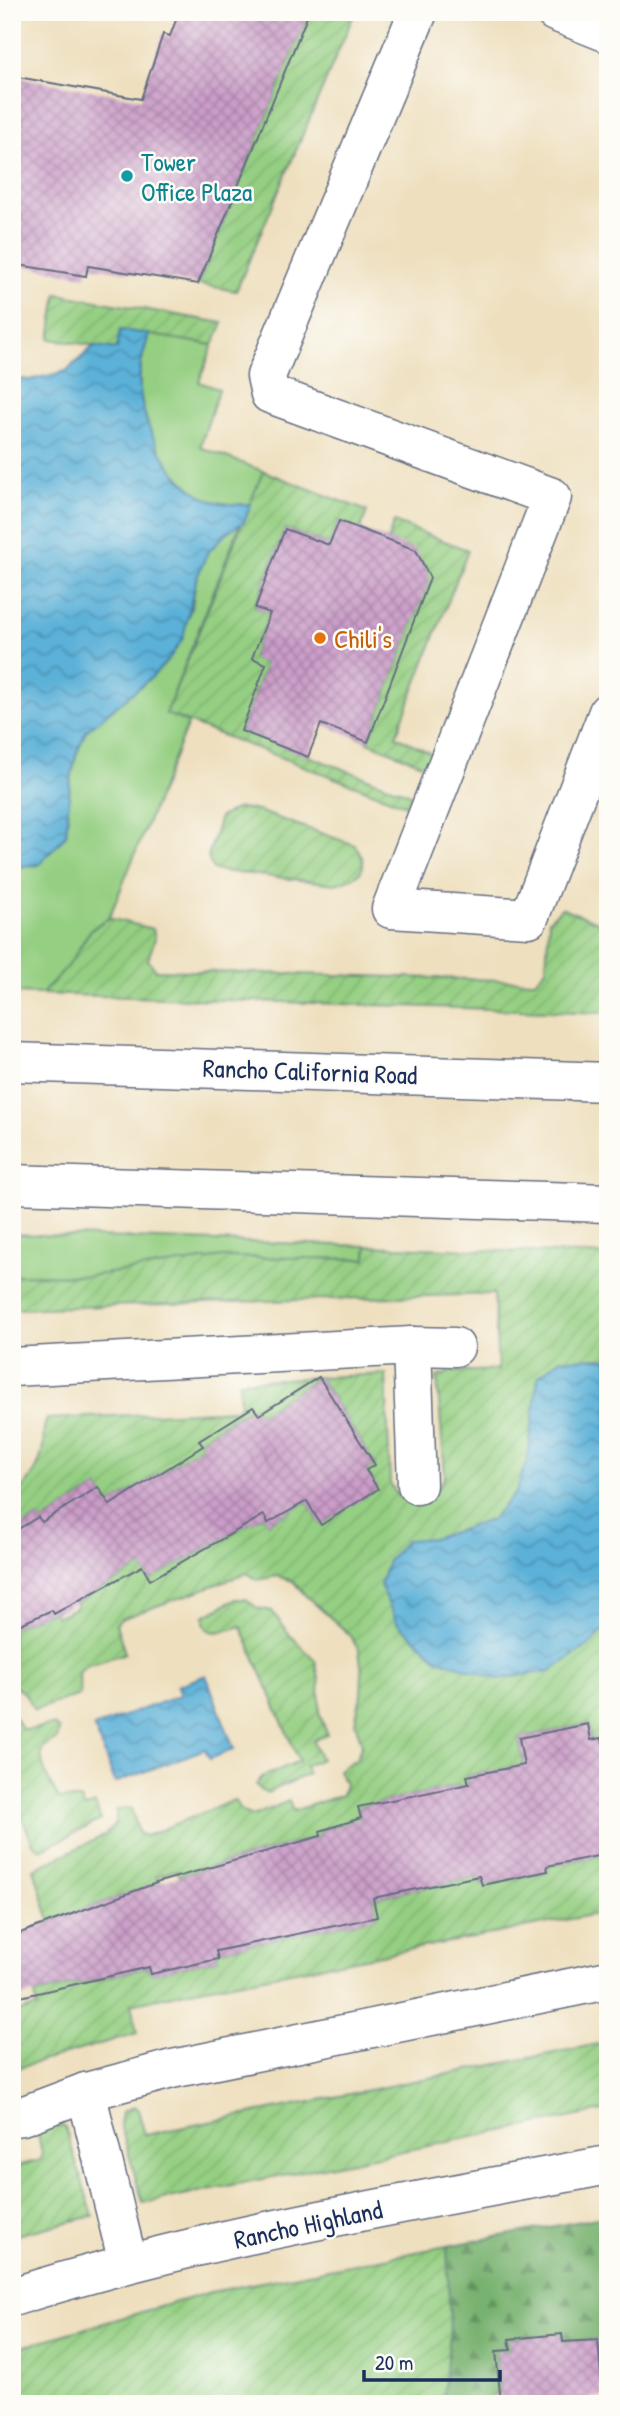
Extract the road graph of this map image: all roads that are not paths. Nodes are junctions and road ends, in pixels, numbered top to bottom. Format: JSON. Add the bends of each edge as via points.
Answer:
{"nodes":[{"id":1,"x":418,"y":12,"type":"edge"},
{"id":2,"x":555,"y":12,"type":"edge"},
{"id":3,"x":608,"y":33,"type":"edge"},
{"id":4,"x":608,"y":712,"type":"edge"},
{"id":5,"x":12,"y":1062,"type":"edge"},
{"id":6,"x":608,"y":1082,"type":"edge"},
{"id":7,"x":12,"y":1184,"type":"edge"},
{"id":8,"x":608,"y":1203,"type":"edge"},
{"id":9,"x":412,"y":1346,"type":"junction"},
{"id":10,"x":455,"y":1348,"type":"dead end"},
{"id":11,"x":12,"y":1367,"type":"edge"},
{"id":12,"x":417,"y":1485,"type":"dead end"},
{"id":13,"x":608,"y":1980,"type":"edge"},
{"id":14,"x":86,"y":2092,"type":"junction"},
{"id":15,"x":12,"y":2117,"type":"edge"},
{"id":16,"x":608,"y":2165,"type":"edge"},
{"id":17,"x":128,"y":2263,"type":"junction"},
{"id":18,"x":12,"y":2297,"type":"edge"}],
"edges":[{"from":1,"to":4,"type":"main road","via":[[266,376],[270,394],[552,497],[391,909],[528,918]]},
{"from":2,"to":3,"type":"main road"},
{"from":5,"to":6,"type":"main road","name":"Rancho California Road"},
{"from":7,"to":8,"type":"main road"},
{"from":9,"to":10,"type":"main road"},
{"from":9,"to":11,"type":"main road"},
{"from":9,"to":12,"type":"main road"},
{"from":13,"to":14,"type":"main road","via":[[172,2068]]},
{"from":14,"to":15,"type":"main road"},
{"from":14,"to":17,"type":"main road"},
{"from":16,"to":17,"type":"main road","name":"Rancho Highland","via":[[354,2213]]},
{"from":17,"to":18,"type":"main road","name":"Rancho Highland"}]}
